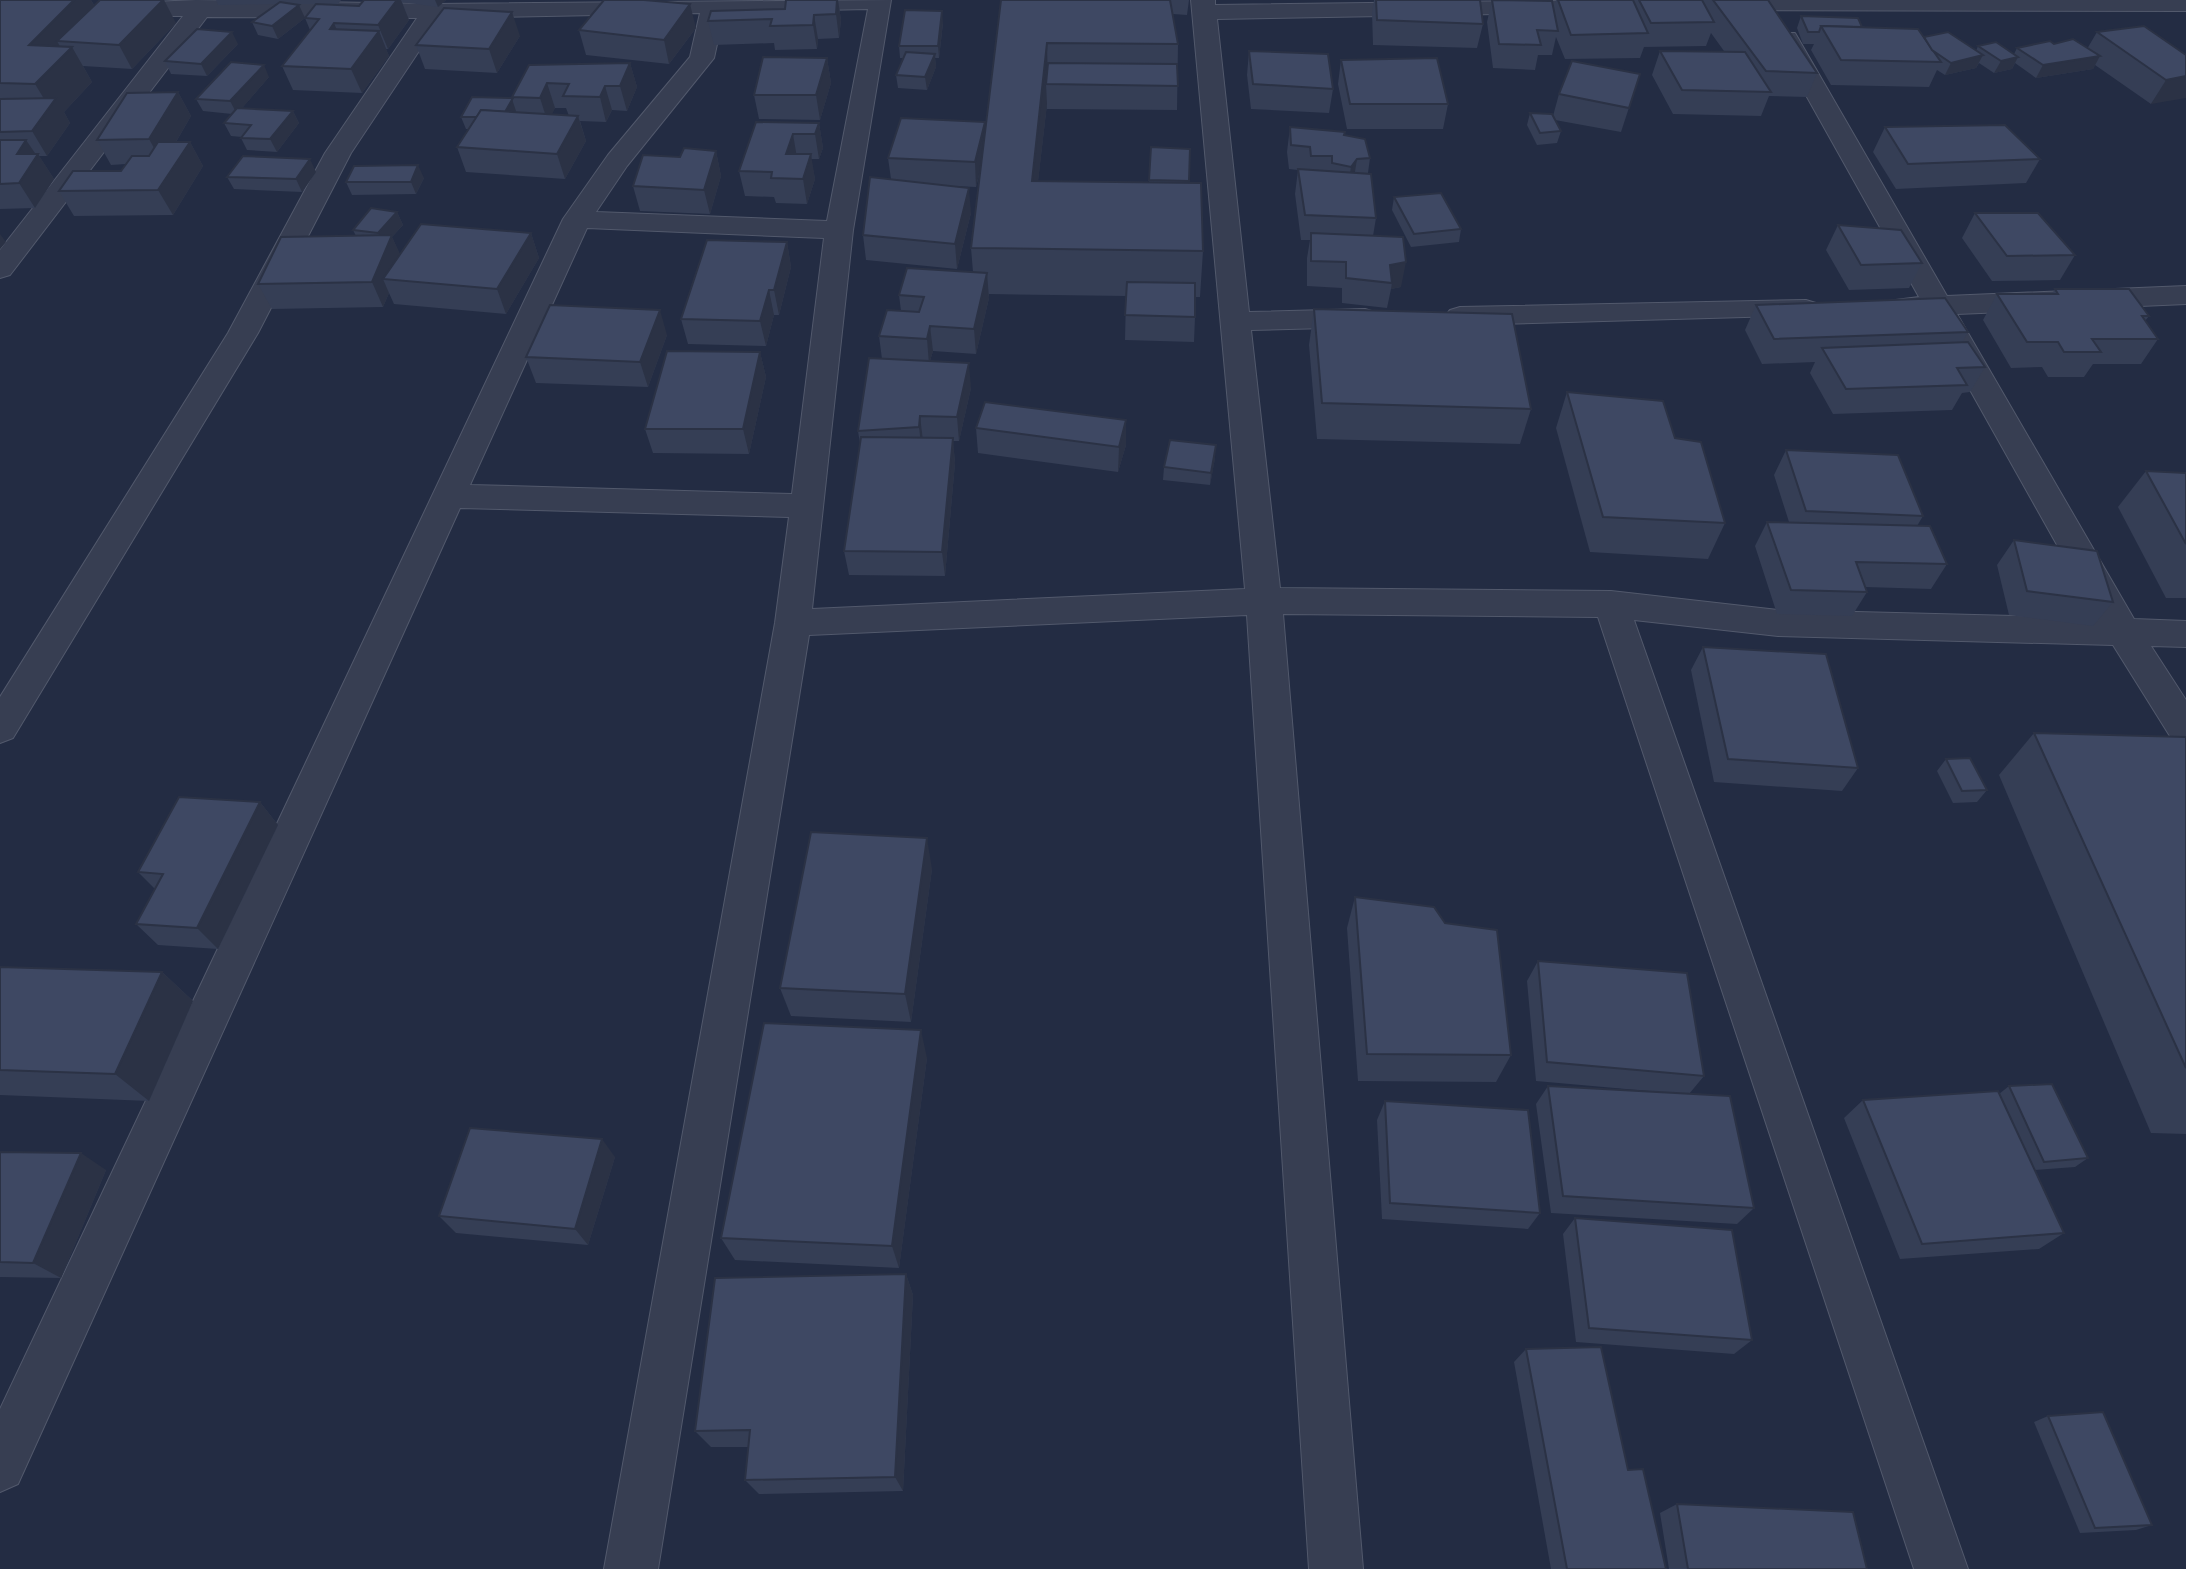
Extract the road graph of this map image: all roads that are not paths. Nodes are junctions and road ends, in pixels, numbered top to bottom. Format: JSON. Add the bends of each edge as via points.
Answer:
{"nodes":[{"id":1,"x":1765,"y":1,"type":"edge"},
{"id":2,"x":1697,"y":3,"type":"edge"},
{"id":3,"x":571,"y":4,"type":"edge"},
{"id":4,"x":2186,"y":4,"type":"edge"},
{"id":5,"x":204,"y":5,"type":"edge"},
{"id":6,"x":1628,"y":5,"type":"edge"},
{"id":7,"x":1203,"y":6,"type":"edge"},
{"id":8,"x":713,"y":7,"type":"junction"},
{"id":9,"x":91,"y":9,"type":"edge"},
{"id":10,"x":434,"y":11,"type":"junction"},
{"id":11,"x":577,"y":219,"type":"junction"},
{"id":12,"x":839,"y":230,"type":"junction"},
{"id":13,"x":0,"y":269,"type":"edge"},
{"id":14,"x":2186,"y":295,"type":"edge"},
{"id":15,"x":1936,"y":306,"type":"junction"},
{"id":16,"x":1432,"y":317,"type":"edge"},
{"id":17,"x":1390,"y":318,"type":"edge"},
{"id":18,"x":1237,"y":321,"type":"junction"},
{"id":19,"x":449,"y":496,"type":"junction"},
{"id":20,"x":806,"y":506,"type":"junction"},
{"id":21,"x":1264,"y":601,"type":"junction"},
{"id":22,"x":1611,"y":604,"type":"junction"},
{"id":23,"x":793,"y":622,"type":"junction"},
{"id":24,"x":2123,"y":634,"type":"junction"},
{"id":25,"x":2186,"y":634,"type":"edge"},
{"id":26,"x":0,"y":728,"type":"edge"},
{"id":27,"x":2186,"y":731,"type":"edge"},
{"id":28,"x":0,"y":1466,"type":"edge"},
{"id":29,"x":631,"y":1569,"type":"edge"},
{"id":30,"x":1336,"y":1569,"type":"edge"},
{"id":31,"x":1941,"y":1569,"type":"edge"}],
"edges":[{"from":1,"to":2,"type":"street"},
{"from":1,"to":4,"type":"street"},
{"from":1,"to":15,"type":"street"},
{"from":3,"to":8,"type":"street"},
{"from":3,"to":10,"type":"street"},
{"from":5,"to":9,"type":"street"},
{"from":5,"to":10,"type":"street"},
{"from":5,"to":13,"type":"street"},
{"from":6,"to":7,"type":"street"},
{"from":7,"to":18,"type":"street"},
{"from":8,"to":11,"type":"street","via":[[702,58],[617,160]]},
{"from":8,"to":12,"type":"street","via":[[881,2]]},
{"from":10,"to":26,"type":"street","via":[[338,152],[243,333]]},
{"from":11,"to":12,"type":"street"},
{"from":11,"to":19,"type":"street"},
{"from":12,"to":20,"type":"street"},
{"from":14,"to":15,"type":"street"},
{"from":15,"to":16,"type":"street"},
{"from":15,"to":24,"type":"street"},
{"from":17,"to":18,"type":"street"},
{"from":18,"to":21,"type":"street"},
{"from":19,"to":20,"type":"street"},
{"from":19,"to":28,"type":"street"},
{"from":20,"to":23,"type":"street"},
{"from":21,"to":22,"type":"street"},
{"from":21,"to":23,"type":"street"},
{"from":21,"to":30,"type":"street"},
{"from":22,"to":24,"type":"street","via":[[1778,623]]},
{"from":22,"to":31,"type":"street"},
{"from":23,"to":29,"type":"street"},
{"from":24,"to":25,"type":"street"},
{"from":24,"to":27,"type":"street"}]}
